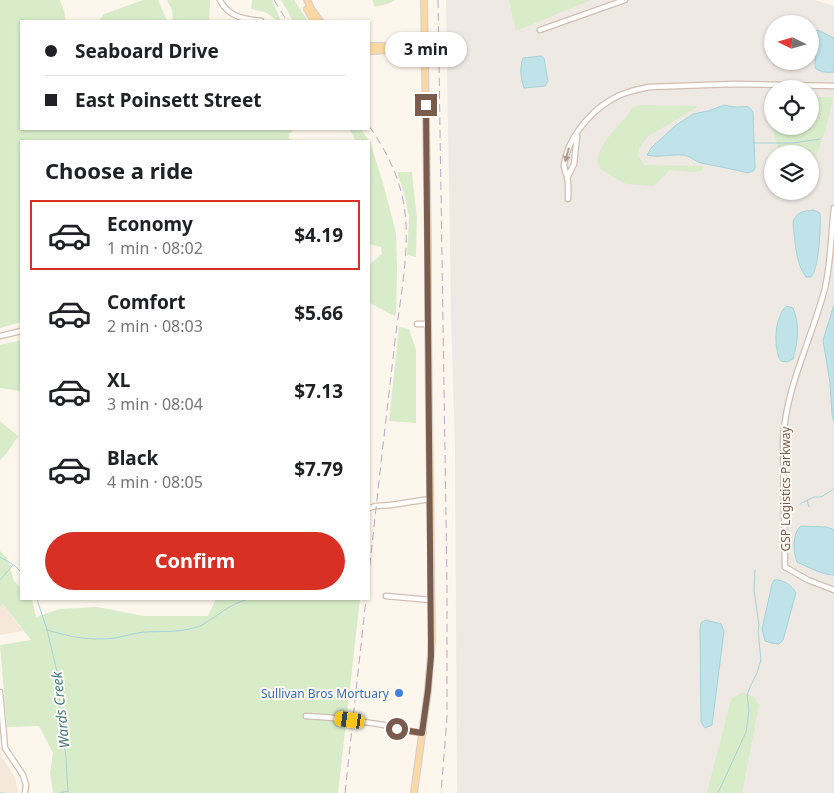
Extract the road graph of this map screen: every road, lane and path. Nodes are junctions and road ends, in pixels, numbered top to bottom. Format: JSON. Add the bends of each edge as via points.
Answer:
{"nodes":[{"id":1,"x":220,"y":0,"type":"edge"},
{"id":2,"x":303,"y":0,"type":"edge"},
{"id":3,"x":306,"y":0,"type":"edge"},
{"id":4,"x":424,"y":0,"type":"edge"},
{"id":5,"x":625,"y":0,"type":"edge"},
{"id":6,"x":255,"y":20,"type":"edge"},
{"id":7,"x":313,"y":20,"type":"edge"},
{"id":8,"x":319,"y":20,"type":"edge"},
{"id":9,"x":540,"y":30,"type":"dead end"},
{"id":10,"x":424,"y":45,"type":"junction"},
{"id":11,"x":370,"y":46,"type":"edge"},
{"id":12,"x":370,"y":51,"type":"edge"},
{"id":13,"x":834,"y":86,"type":"edge"},
{"id":14,"x":577,"y":134,"type":"junction"},
{"id":15,"x":567,"y":178,"type":"junction"},
{"id":16,"x":568,"y":199,"type":"dead end"},
{"id":17,"x":834,"y":208,"type":"edge"},
{"id":18,"x":417,"y":324,"type":"dead end"},
{"id":19,"x":428,"y":324,"type":"junction"},
{"id":20,"x":20,"y":330,"type":"edge"},
{"id":21,"x":0,"y":336,"type":"edge"},
{"id":22,"x":430,"y":499,"type":"junction"},
{"id":23,"x":370,"y":508,"type":"edge"},
{"id":24,"x":834,"y":590,"type":"edge"},
{"id":25,"x":386,"y":596,"type":"dead end"},
{"id":26,"x":431,"y":600,"type":"junction"},
{"id":27,"x":0,"y":692,"type":"edge"},
{"id":28,"x":306,"y":716,"type":"dead end"},
{"id":29,"x":422,"y":733,"type":"junction"},
{"id":30,"x":3,"y":748,"type":"edge"},
{"id":31,"x":25,"y":792,"type":"edge"},
{"id":32,"x":414,"y":793,"type":"edge"}],
"edges":[{"from":1,"to":6,"type":"street","via":[[234,15]]},
{"from":2,"to":7,"type":"main road"},
{"from":3,"to":8,"type":"main road"},
{"from":4,"to":10,"type":"main road"},
{"from":5,"to":9,"type":"street"},
{"from":10,"to":11,"type":"main road"},
{"from":10,"to":12,"type":"main road"},
{"from":10,"to":19,"type":"main road"},
{"from":13,"to":14,"type":"street","via":[[734,84],[637,89],[609,101],[585,122]]},
{"from":14,"to":15,"type":"street","via":[[574,164]]},
{"from":14,"to":15,"type":"street","one_way":true,"via":[[564,167]]},
{"from":15,"to":16,"type":"street"},
{"from":17,"to":24,"type":"street","name":"GSP Logistics Parkway","via":[[825,287],[791,391],[783,442],[785,567]]},
{"from":18,"to":19,"type":"street"},
{"from":19,"to":22,"type":"main road"},
{"from":20,"to":21,"type":"street"},
{"from":22,"to":23,"type":"street"},
{"from":22,"to":26,"type":"main road"},
{"from":25,"to":26,"type":"street"},
{"from":26,"to":29,"type":"main road","via":[[431,656]]},
{"from":27,"to":30,"type":"street"},
{"from":28,"to":29,"type":"street"},
{"from":29,"to":32,"type":"main road"},
{"from":30,"to":31,"type":"street","via":[[23,775]]}]}
